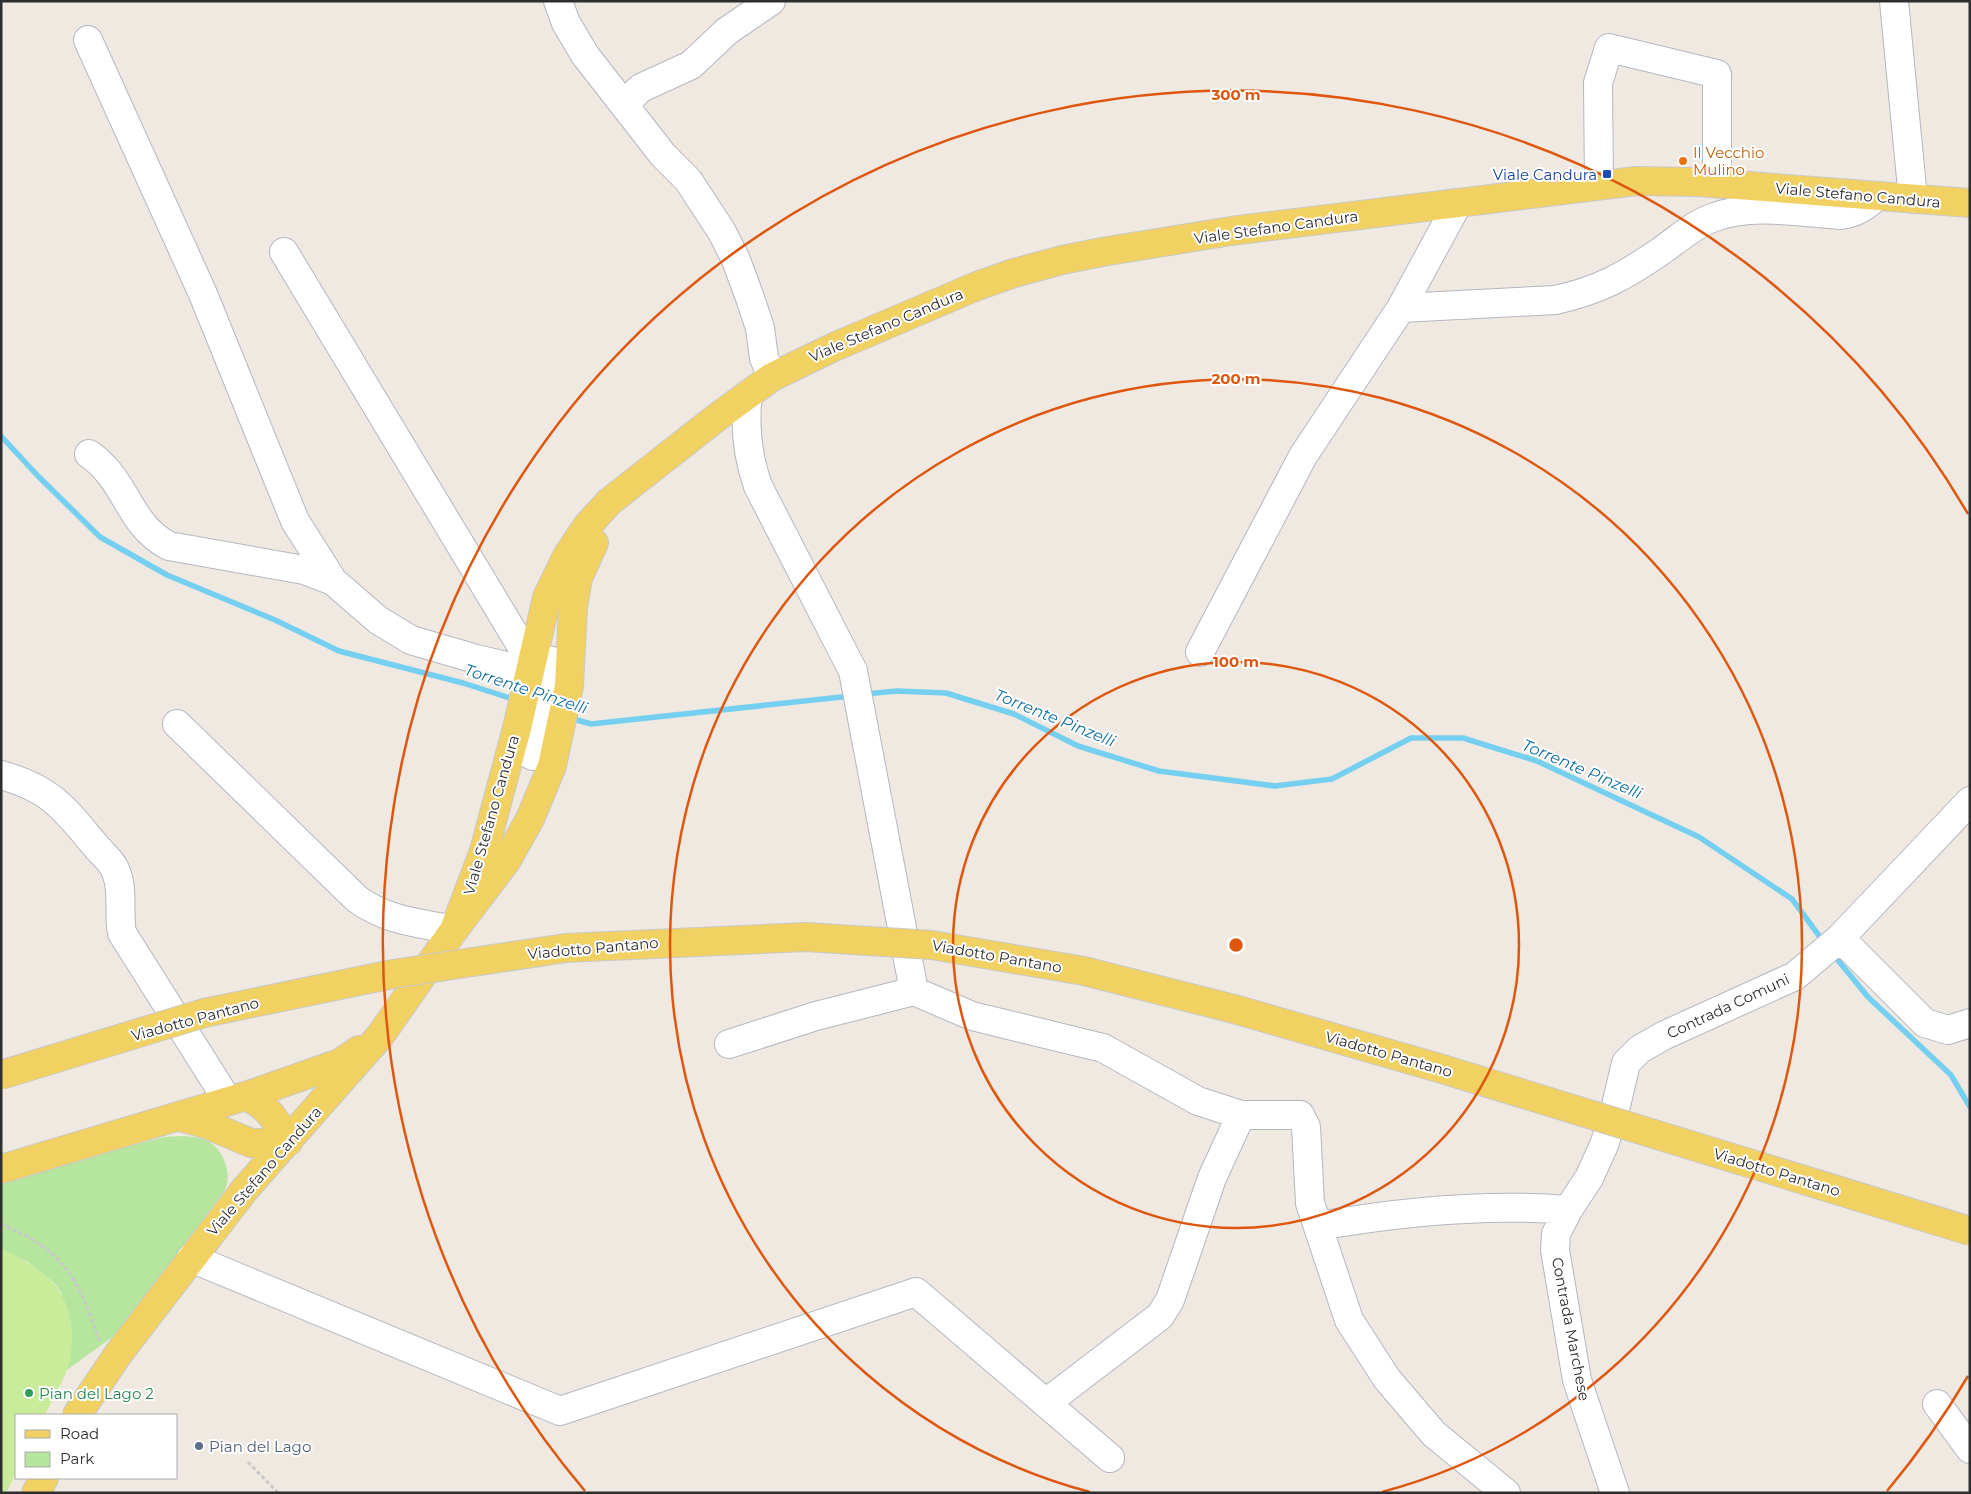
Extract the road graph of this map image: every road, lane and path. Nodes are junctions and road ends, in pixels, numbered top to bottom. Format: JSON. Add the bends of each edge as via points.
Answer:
{"nodes":[{"id":1,"x":558,"y":1,"type":"edge"},
{"id":2,"x":771,"y":1,"type":"edge"},
{"id":3,"x":1894,"y":1,"type":"edge"},
{"id":4,"x":88,"y":40,"type":"dead end"},
{"id":5,"x":624,"y":104,"type":"junction"},
{"id":6,"x":1718,"y":183,"type":"junction"},
{"id":7,"x":1599,"y":185,"type":"junction"},
{"id":8,"x":1876,"y":196,"type":"junction"},
{"id":9,"x":1913,"y":199,"type":"junction"},
{"id":10,"x":1458,"y":203,"type":"junction"},
{"id":11,"x":1970,"y":203,"type":"edge"},
{"id":12,"x":284,"y":252,"type":"dead end"},
{"id":13,"x":1401,"y":308,"type":"junction"},
{"id":14,"x":772,"y":377,"type":"junction"},
{"id":15,"x":748,"y":394,"type":"junction"},
{"id":16,"x":89,"y":454,"type":"dead end"},
{"id":17,"x":640,"y":478,"type":"junction"},
{"id":18,"x":333,"y":581,"type":"junction"},
{"id":19,"x":1200,"y":652,"type":"dead end"},
{"id":20,"x":541,"y":707,"type":"junction"},
{"id":21,"x":176,"y":724,"type":"dead end"},
{"id":22,"x":1,"y":775,"type":"edge"},
{"id":23,"x":1970,"y":801,"type":"edge"},
{"id":24,"x":454,"y":930,"type":"junction"},
{"id":25,"x":1840,"y":938,"type":"junction"},
{"id":26,"x":914,"y":991,"type":"junction"},
{"id":27,"x":1970,"y":1023,"type":"edge"},
{"id":28,"x":380,"y":1036,"type":"junction"},
{"id":29,"x":728,"y":1044,"type":"dead end"},
{"id":30,"x":1,"y":1075,"type":"edge"},
{"id":31,"x":237,"y":1099,"type":"junction"},
{"id":32,"x":1614,"y":1114,"type":"joint"},
{"id":33,"x":1241,"y":1115,"type":"junction"},
{"id":34,"x":180,"y":1117,"type":"junction"},
{"id":35,"x":228,"y":1135,"type":"junction"},
{"id":36,"x":288,"y":1142,"type":"junction"},
{"id":37,"x":1,"y":1169,"type":"edge"},
{"id":38,"x":246,"y":1188,"type":"junction"},
{"id":39,"x":1568,"y":1210,"type":"junction"},
{"id":40,"x":1,"y":1224,"type":"edge"},
{"id":41,"x":1318,"y":1226,"type":"junction"},
{"id":42,"x":1970,"y":1231,"type":"edge"},
{"id":43,"x":191,"y":1258,"type":"junction"},
{"id":44,"x":109,"y":1368,"type":"junction"},
{"id":45,"x":1046,"y":1403,"type":"junction"},
{"id":46,"x":1937,"y":1404,"type":"dead end"},
{"id":47,"x":79,"y":1414,"type":"edge"},
{"id":48,"x":1970,"y":1449,"type":"edge"},
{"id":49,"x":1110,"y":1458,"type":"dead end"},
{"id":50,"x":248,"y":1462,"type":"dead end"},
{"id":51,"x":43,"y":1479,"type":"edge"},
{"id":52,"x":36,"y":1493,"type":"edge"},
{"id":53,"x":278,"y":1493,"type":"edge"},
{"id":54,"x":1506,"y":1493,"type":"edge"},
{"id":55,"x":1615,"y":1493,"type":"edge"}],
"edges":[{"from":1,"to":5,"type":"street","via":[[566,23],[585,55]]},
{"from":2,"to":5,"type":"street","via":[[726,31],[691,66],[641,88]]},
{"from":3,"to":9,"type":"street"},
{"from":4,"to":18,"type":"street","via":[[203,294],[295,521]]},
{"from":5,"to":14,"type":"street","via":[[663,155],[688,180],[722,232],[750,298],[760,328],[764,358]]},
{"from":6,"to":7,"type":"main road","name":"Viale Stefano Candura","via":[[1667,180]]},
{"from":6,"to":7,"type":"street","via":[[1717,74],[1610,48],[1598,83]]},
{"from":6,"to":8,"type":"main road","name":"Viale Stefano Candura"},
{"from":7,"to":10,"type":"main road","name":"Viale Stefano Candura"},
{"from":8,"to":9,"type":"main road","name":"Viale Stefano Candura"},
{"from":8,"to":13,"type":"street","via":[[1862,210],[1840,215],[1756,211],[1712,218],[1638,266],[1599,288],[1576,296],[1555,300]]},
{"from":9,"to":11,"type":"main road","name":"Viale Stefano Candura"},
{"from":10,"to":13,"type":"street"},
{"from":10,"to":14,"type":"main road","name":"Viale Stefano Candura","via":[[1231,232],[1062,260],[977,286]]},
{"from":12,"to":20,"type":"street"},
{"from":13,"to":19,"type":"street","via":[[1302,456]]},
{"from":14,"to":15,"type":"main road","name":"Viale Stefano Candura"},
{"from":15,"to":17,"type":"main road","name":"Viale Stefano Candura"},
{"from":15,"to":26,"type":"street","via":[[746,442],[758,486],[853,671]]},
{"from":16,"to":18,"type":"street","via":[[101,462],[116,480],[139,522],[153,538],[168,546],[304,570]]},
{"from":17,"to":20,"type":"main road","name":"Viale Stefano Candura","via":[[598,534],[578,578],[573,607]]},
{"from":17,"to":20,"type":"main road","name":"Viale Stefano Candura","via":[[608,502],[592,520],[567,556],[547,597]]},
{"from":18,"to":20,"type":"street","via":[[378,620],[411,640],[511,666]]},
{"from":20,"to":24,"type":"main road","name":"Viale Stefano Candura"},
{"from":20,"to":24,"type":"main road","name":"Viale Stefano Candura","via":[[552,766],[530,819],[507,860]]},
{"from":21,"to":24,"type":"street","via":[[357,900],[391,917]]},
{"from":22,"to":31,"type":"street","via":[[44,791],[64,809],[116,870],[122,933]]},
{"from":23,"to":25,"type":"street","name":"Contrada Comuni"},
{"from":24,"to":28,"type":"main road","name":"Viale Stefano Candura"},
{"from":25,"to":27,"type":"street","via":[[1925,1023],[1948,1030]]},
{"from":25,"to":32,"type":"street","name":"Contrada Comuni","via":[[1795,976],[1640,1049],[1626,1063]]},
{"from":26,"to":29,"type":"street","via":[[816,1016]]},
{"from":26,"to":33,"type":"street","via":[[972,1016],[1103,1048],[1198,1101]]},
{"from":28,"to":31,"type":"main road","via":[[340,1063]]},
{"from":28,"to":36,"type":"main road","name":"Viale Stefano Candura"},
{"from":30,"to":42,"type":"main road","name":"Viadotto Pantano","bridge":true,"via":[[204,1013],[393,974],[566,948],[806,937],[932,945],[1084,971],[1234,1009],[1439,1068]]},
{"from":31,"to":34,"type":"main road"},
{"from":31,"to":36,"type":"main road","via":[[262,1104],[275,1118]]},
{"from":32,"to":39,"type":"street","name":"Contrada Marchese","via":[[1589,1178]]},
{"from":33,"to":41,"type":"street","via":[[1300,1115],[1306,1127],[1310,1203]]},
{"from":33,"to":45,"type":"street","via":[[1212,1178],[1170,1300],[1160,1316]]},
{"from":34,"to":35,"type":"main road","via":[[206,1124]]},
{"from":34,"to":37,"type":"main road"},
{"from":35,"to":36,"type":"main road","via":[[252,1143]]},
{"from":35,"to":38,"type":"main road","via":[[240,1157]]},
{"from":36,"to":38,"type":"main road","name":"Viale Stefano Candura"},
{"from":38,"to":43,"type":"main road","name":"Viale Stefano Candura"},
{"from":39,"to":41,"type":"street","via":[[1474,1210],[1382,1215]]},
{"from":39,"to":55,"type":"street","name":"Contrada Marchese","via":[[1556,1234],[1555,1250],[1577,1380]]},
{"from":40,"to":44,"type":"path","via":[[31,1237],[57,1257],[80,1288]]},
{"from":41,"to":54,"type":"street","via":[[1349,1320],[1387,1379],[1434,1434]]},
{"from":43,"to":44,"type":"main road","name":"Viale Stefano Candura"},
{"from":43,"to":45,"type":"street","via":[[560,1411],[916,1292]]},
{"from":44,"to":47,"type":"main road","name":"Viale Stefano Candura"},
{"from":45,"to":49,"type":"street"},
{"from":46,"to":48,"type":"street"},
{"from":50,"to":53,"type":"path"},
{"from":51,"to":52,"type":"main road"}]}
